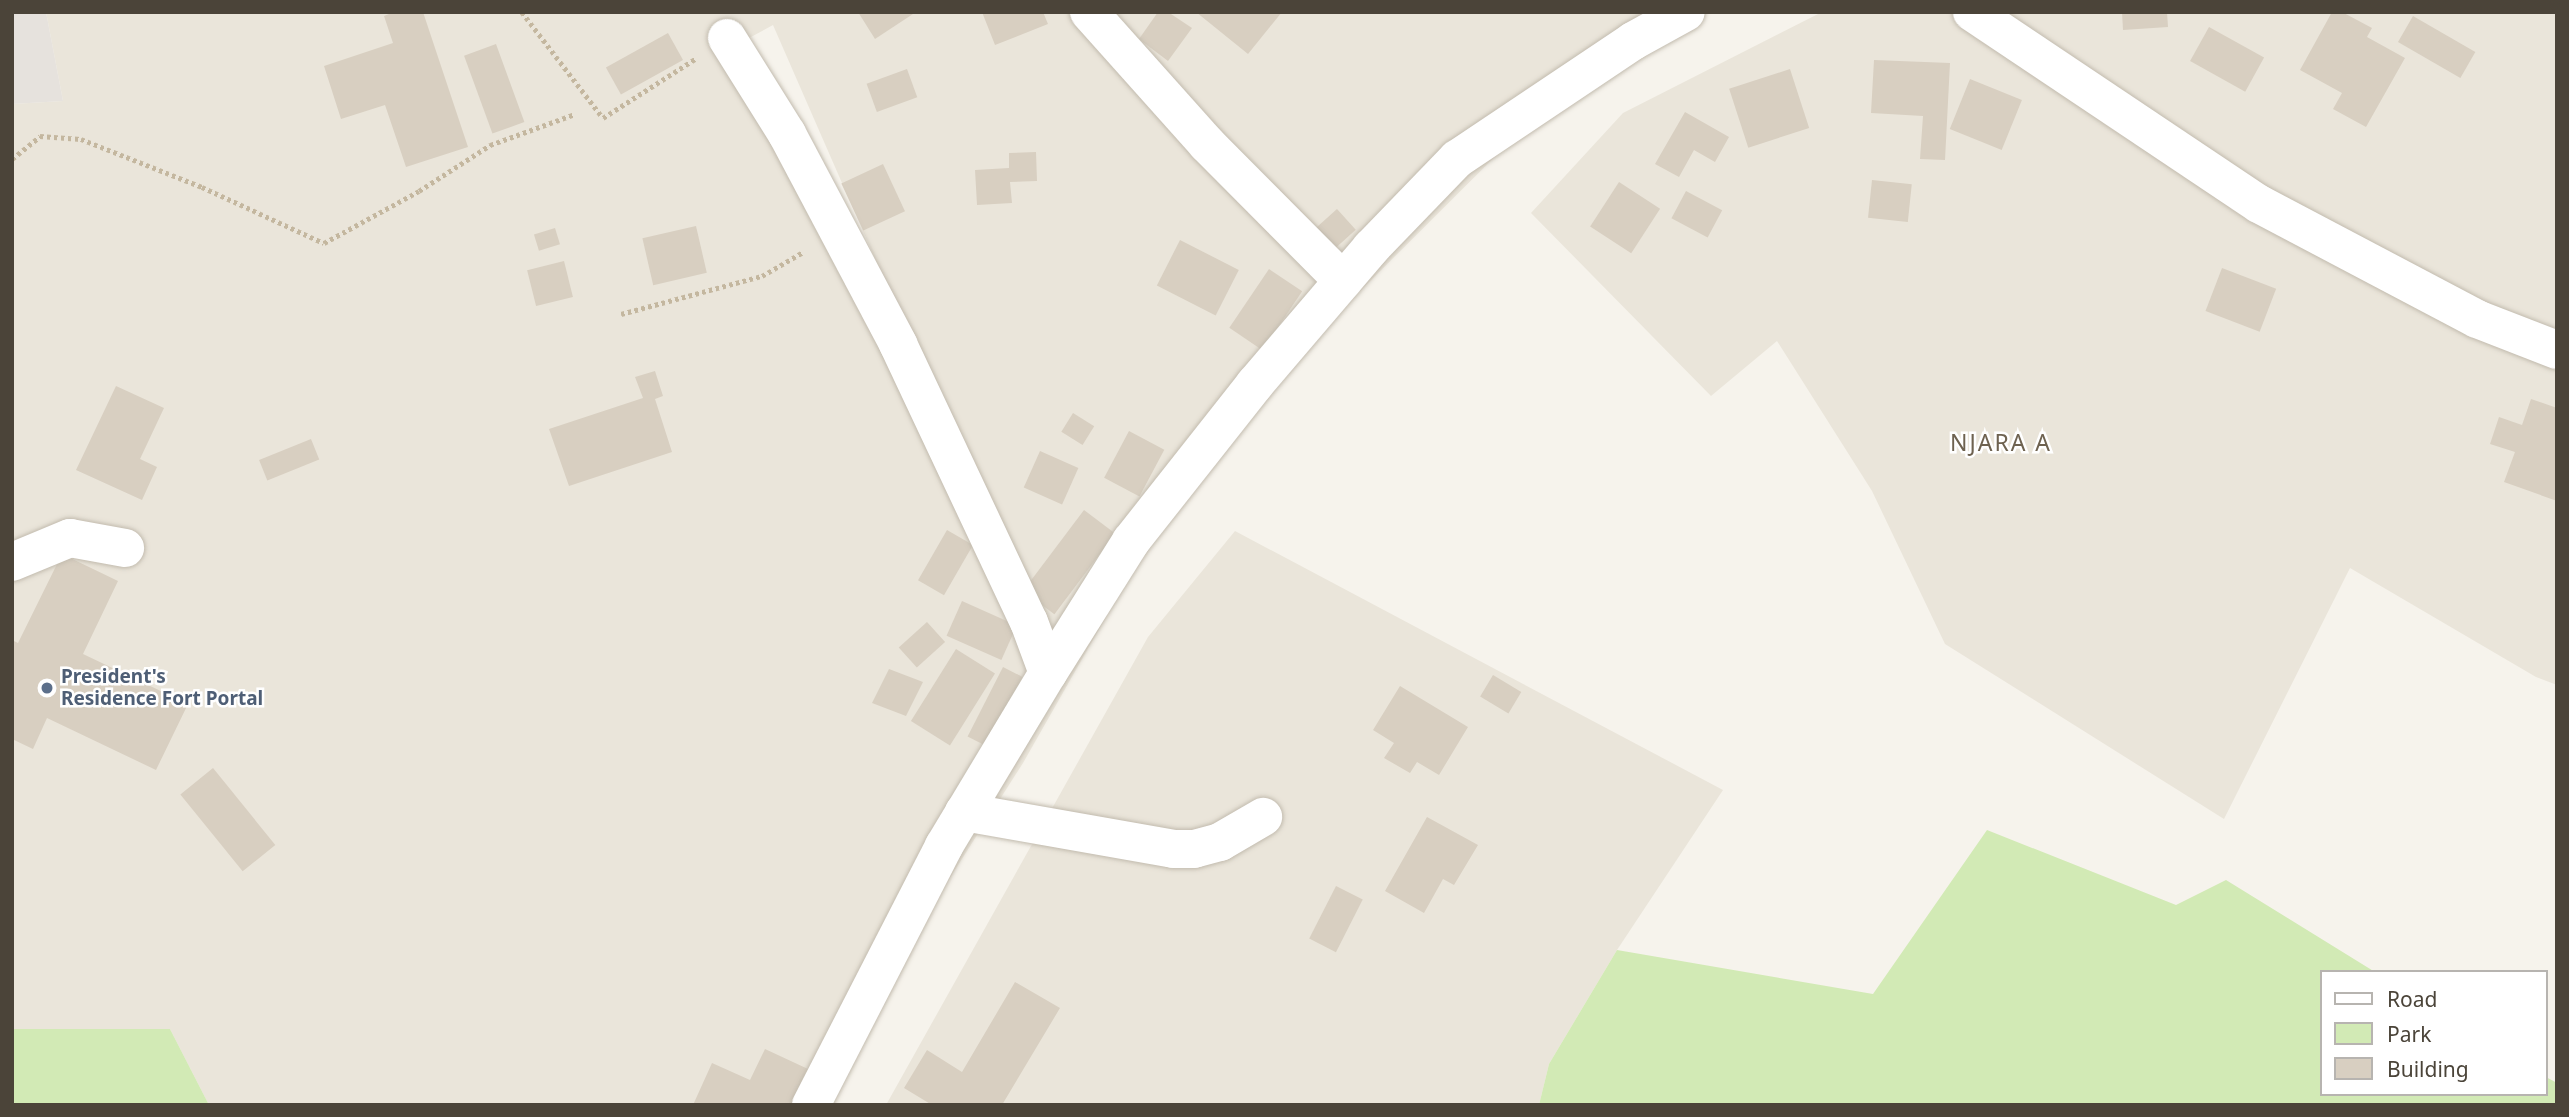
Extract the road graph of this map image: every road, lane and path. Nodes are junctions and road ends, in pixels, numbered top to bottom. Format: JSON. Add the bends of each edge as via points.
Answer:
{"nodes":[{"id":1,"x":522,"y":12,"type":"edge"},
{"id":2,"x":1089,"y":12,"type":"edge"},
{"id":3,"x":1686,"y":12,"type":"edge"},
{"id":4,"x":1972,"y":12,"type":"edge"},
{"id":5,"x":727,"y":38,"type":"joint"},
{"id":6,"x":575,"y":114,"type":"dead end"},
{"id":7,"x":12,"y":159,"type":"edge"},
{"id":8,"x":840,"y":230,"type":"junction"},
{"id":9,"x":1343,"y":281,"type":"junction"},
{"id":10,"x":621,"y":314,"type":"dead end"},
{"id":11,"x":2557,"y":350,"type":"edge"},
{"id":12,"x":125,"y":548,"type":"dead end"},
{"id":13,"x":12,"y":562,"type":"edge"},
{"id":14,"x":1048,"y":673,"type":"junction"},
{"id":15,"x":964,"y":812,"type":"junction"},
{"id":16,"x":1263,"y":817,"type":"dead end"},
{"id":17,"x":811,"y":1105,"type":"edge"}],
"edges":[{"from":1,"to":5,"type":"path","via":[[603,118]]},
{"from":2,"to":9,"type":"street","via":[[1207,144]]},
{"from":3,"to":9,"type":"street","via":[[1633,41],[1457,159]]},
{"from":4,"to":11,"type":"street","via":[[2259,204],[2477,319]]},
{"from":5,"to":8,"type":"street"},
{"from":6,"to":7,"type":"path","via":[[490,145],[419,191],[324,243],[81,139],[40,136]]},
{"from":8,"to":10,"type":"path","via":[[762,276]]},
{"from":8,"to":14,"type":"street","via":[[1030,622]]},
{"from":9,"to":14,"type":"street","via":[[1131,541]]},
{"from":12,"to":13,"type":"street","via":[[71,538]]},
{"from":14,"to":15,"type":"street"},
{"from":15,"to":16,"type":"street","via":[[1173,849],[1220,842]]},
{"from":15,"to":17,"type":"street"}]}
